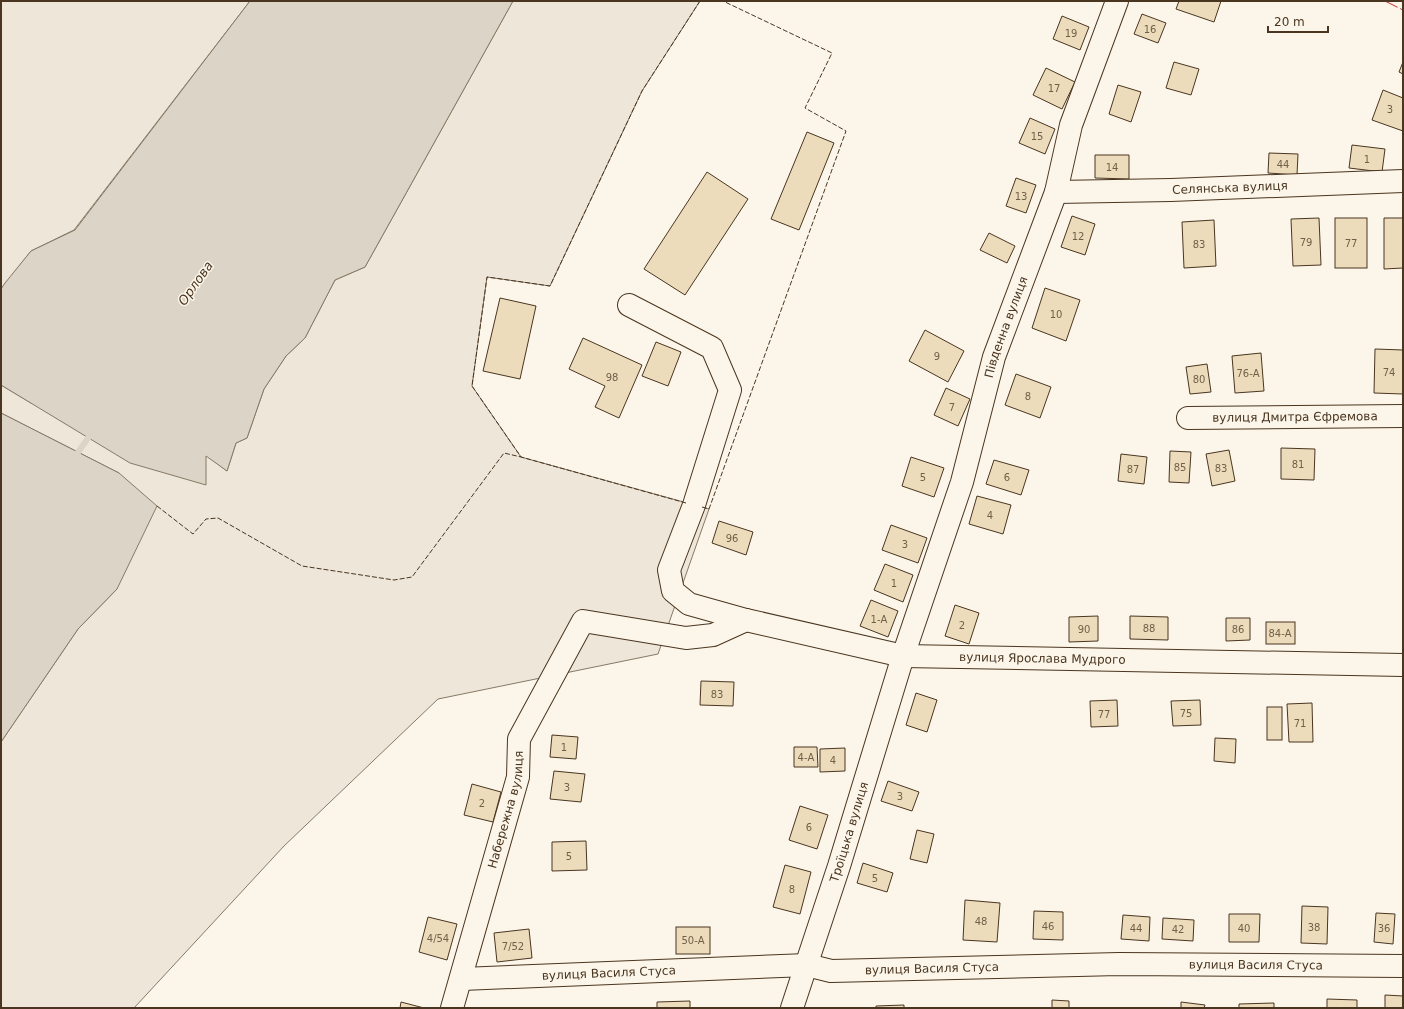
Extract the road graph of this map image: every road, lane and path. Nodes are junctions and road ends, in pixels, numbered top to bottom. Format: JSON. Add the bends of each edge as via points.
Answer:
{"nodes":[{"id":1,"x":1117,"y":1,"type":"edge"},
{"id":2,"x":1403,"y":181,"type":"edge"},
{"id":3,"x":1056,"y":192,"type":"junction"},
{"id":4,"x":629,"y":305,"type":"dead end"},
{"id":5,"x":1403,"y":416,"type":"edge"},
{"id":6,"x":1188,"y":418,"type":"dead end"},
{"id":7,"x":746,"y":620,"type":"junction"},
{"id":8,"x":902,"y":656,"type":"junction"},
{"id":9,"x":1403,"y":665,"type":"edge"},
{"id":10,"x":807,"y":965,"type":"junction"},
{"id":11,"x":1403,"y":966,"type":"edge"},
{"id":12,"x":462,"y":979,"type":"junction"},
{"id":13,"x":452,"y":1008,"type":"edge"},
{"id":14,"x":792,"y":1008,"type":"edge"}],
"edges":[{"from":1,"to":3,"type":"street","name":"Південна вулиця","via":[[1071,125]]},
{"from":2,"to":3,"type":"street","name":"Селянська вулиця"},
{"from":3,"to":8,"type":"street","name":"Південна вулиця","via":[[994,357],[962,482]]},
{"from":4,"to":7,"type":"street","name":"вулиця Ярослава Мудрого","via":[[712,348],[730,390],[694,505],[669,570],[673,590],[689,604]]},
{"from":5,"to":6,"type":"street","name":"вулиця Дмитра Єфремова"},
{"from":7,"to":8,"type":"street","name":"вулиця Ярослава Мудрого"},
{"from":7,"to":12,"type":"street","name":"Набережна вулиця","via":[[713,634],[686,638],[583,621],[519,739],[518,777]]},
{"from":8,"to":9,"type":"street","name":"вулиця Ярослава Мудрого"},
{"from":8,"to":10,"type":"street","name":"Троїцька вулиця","via":[[840,866]]},
{"from":10,"to":11,"type":"street","name":"вулиця Василя Стуса","via":[[831,971],[1119,964]]},
{"from":10,"to":12,"type":"street","name":"вулиця Василя Стуса"},
{"from":10,"to":14,"type":"street","name":"Троїцька вулиця"},
{"from":12,"to":13,"type":"street","name":"Набережна вулиця"}]}
